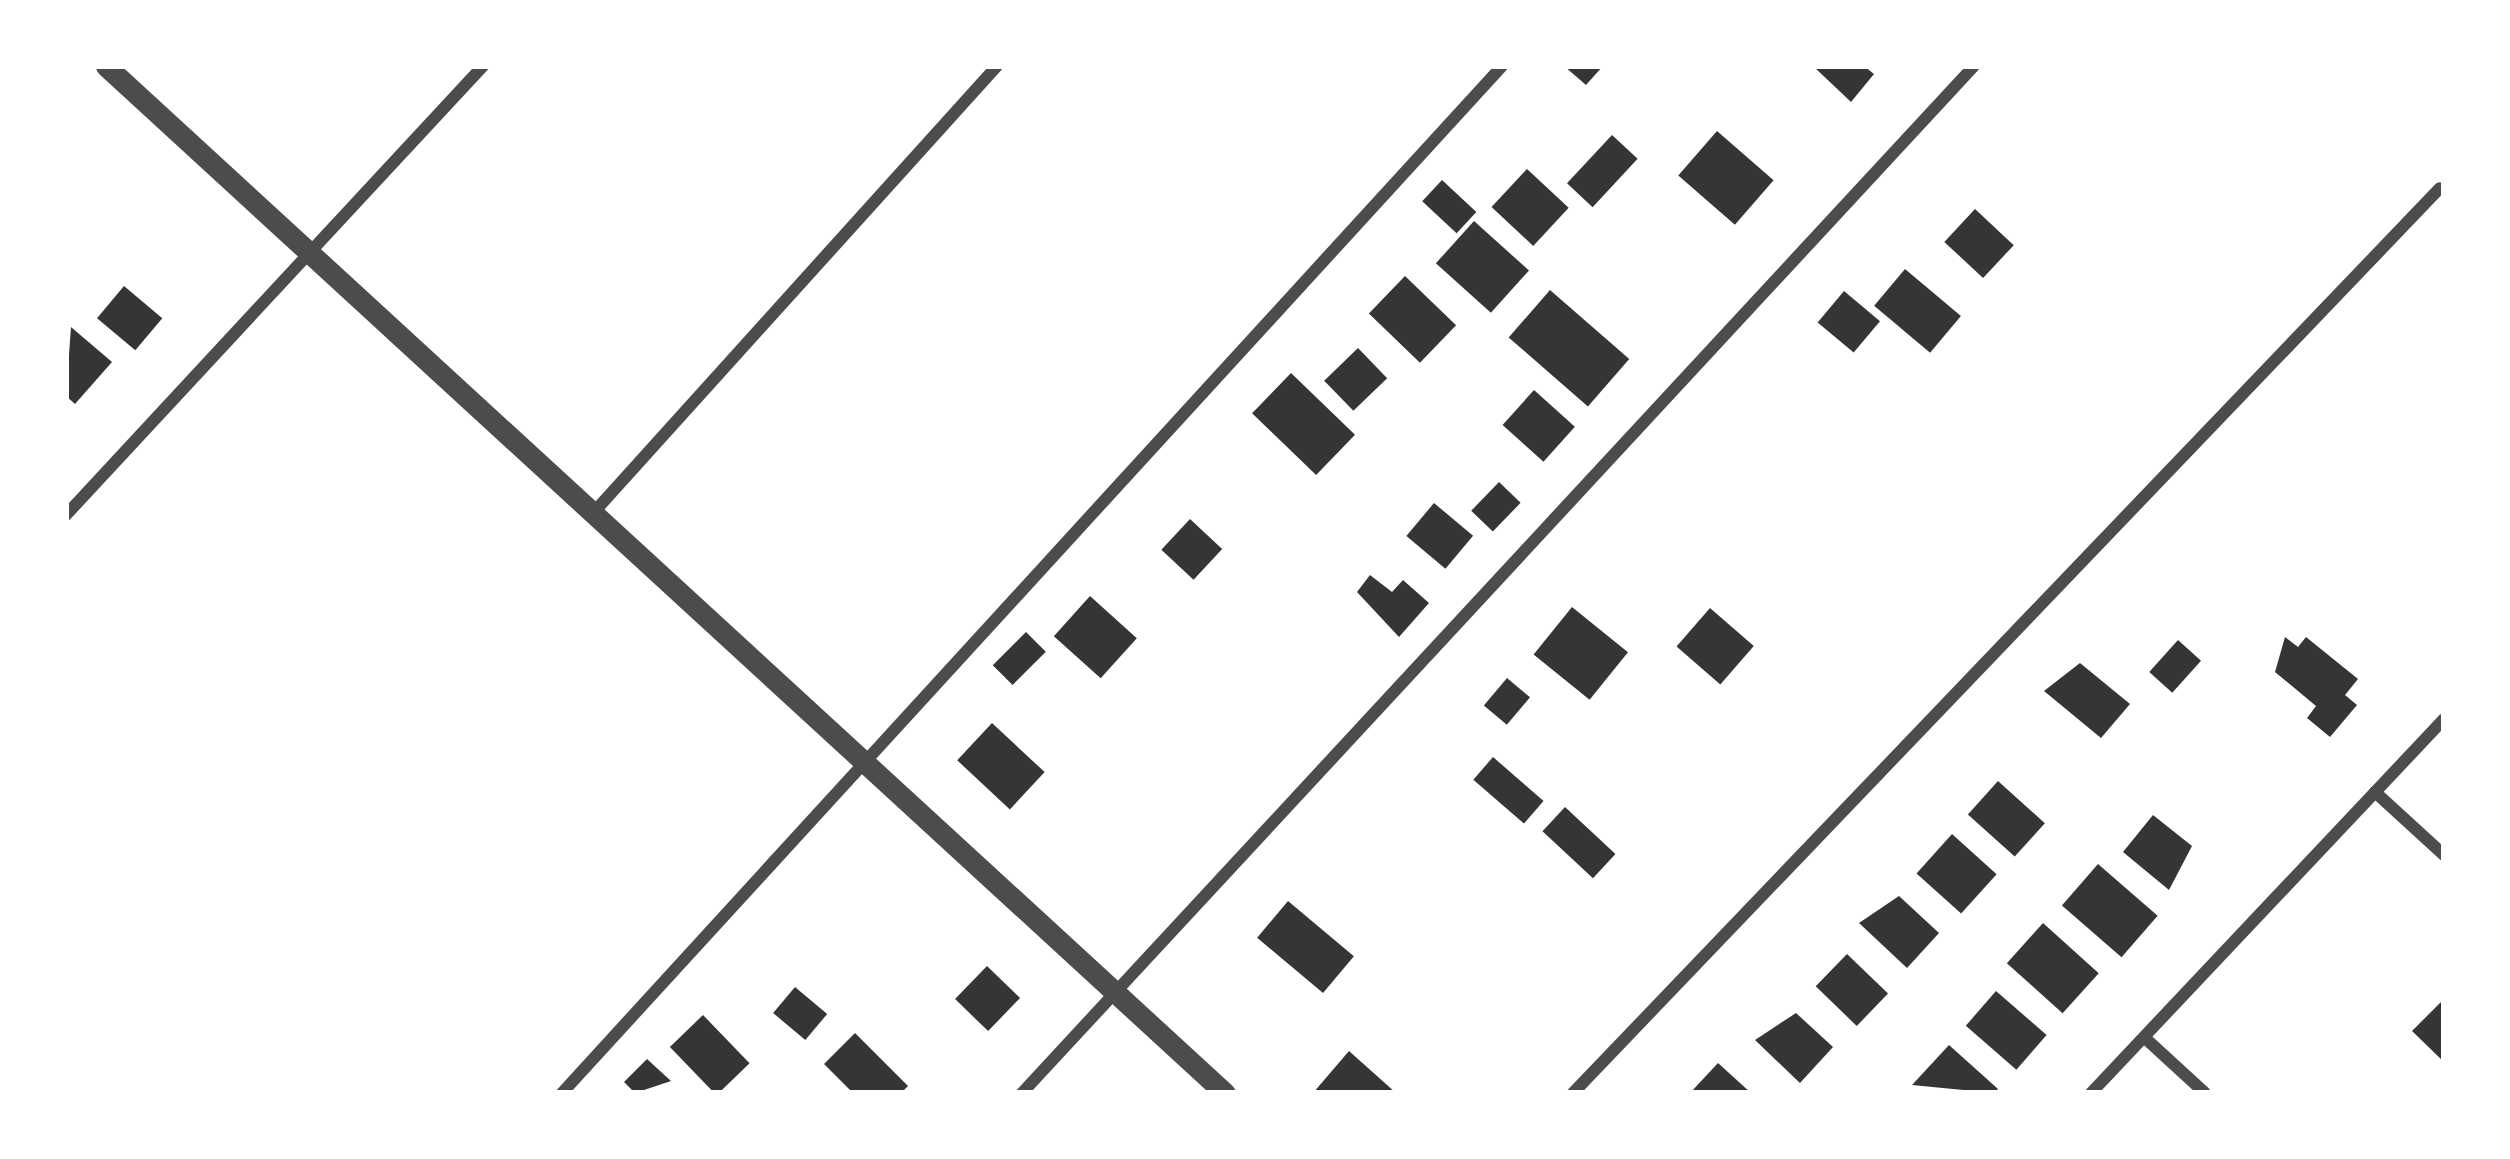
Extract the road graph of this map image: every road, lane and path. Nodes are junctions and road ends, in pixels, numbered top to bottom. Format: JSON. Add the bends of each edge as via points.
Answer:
{"nodes":[{"id":1,"x":106,"y":66,"type":"edge"},
{"id":2,"x":483,"y":66,"type":"edge"},
{"id":3,"x":998,"y":66,"type":"edge"},
{"id":4,"x":1502,"y":66,"type":"edge"},
{"id":5,"x":1974,"y":66,"type":"edge"},
{"id":6,"x":2440,"y":188,"type":"dead end"},
{"id":7,"x":310,"y":249,"type":"junction"},
{"id":8,"x":595,"y":511,"type":"junction"},
{"id":9,"x":66,"y":515,"type":"edge"},
{"id":10,"x":2444,"y":719,"type":"edge"},
{"id":11,"x":868,"y":763,"type":"junction"},
{"id":12,"x":2375,"y":792,"type":"junction"},
{"id":13,"x":2444,"y":854,"type":"edge"},
{"id":14,"x":1114,"y":991,"type":"junction"},
{"id":15,"x":2145,"y":1038,"type":"junction"},
{"id":16,"x":562,"y":1093,"type":"edge"},
{"id":17,"x":1022,"y":1093,"type":"edge"},
{"id":18,"x":1226,"y":1093,"type":"edge"},
{"id":19,"x":1574,"y":1093,"type":"edge"},
{"id":20,"x":2091,"y":1093,"type":"edge"},
{"id":21,"x":2205,"y":1093,"type":"edge"}],
"edges":[{"from":1,"to":7,"type":"street"},
{"from":2,"to":7,"type":"street"},
{"from":3,"to":8,"type":"street"},
{"from":4,"to":11,"type":"street"},
{"from":5,"to":14,"type":"street"},
{"from":6,"to":19,"type":"street"},
{"from":7,"to":8,"type":"street"},
{"from":7,"to":9,"type":"street"},
{"from":8,"to":11,"type":"street"},
{"from":10,"to":12,"type":"street"},
{"from":11,"to":14,"type":"street"},
{"from":11,"to":16,"type":"street"},
{"from":12,"to":13,"type":"street"},
{"from":12,"to":15,"type":"street"},
{"from":14,"to":17,"type":"street"},
{"from":14,"to":18,"type":"street"},
{"from":15,"to":20,"type":"street"},
{"from":15,"to":21,"type":"street"}]}
